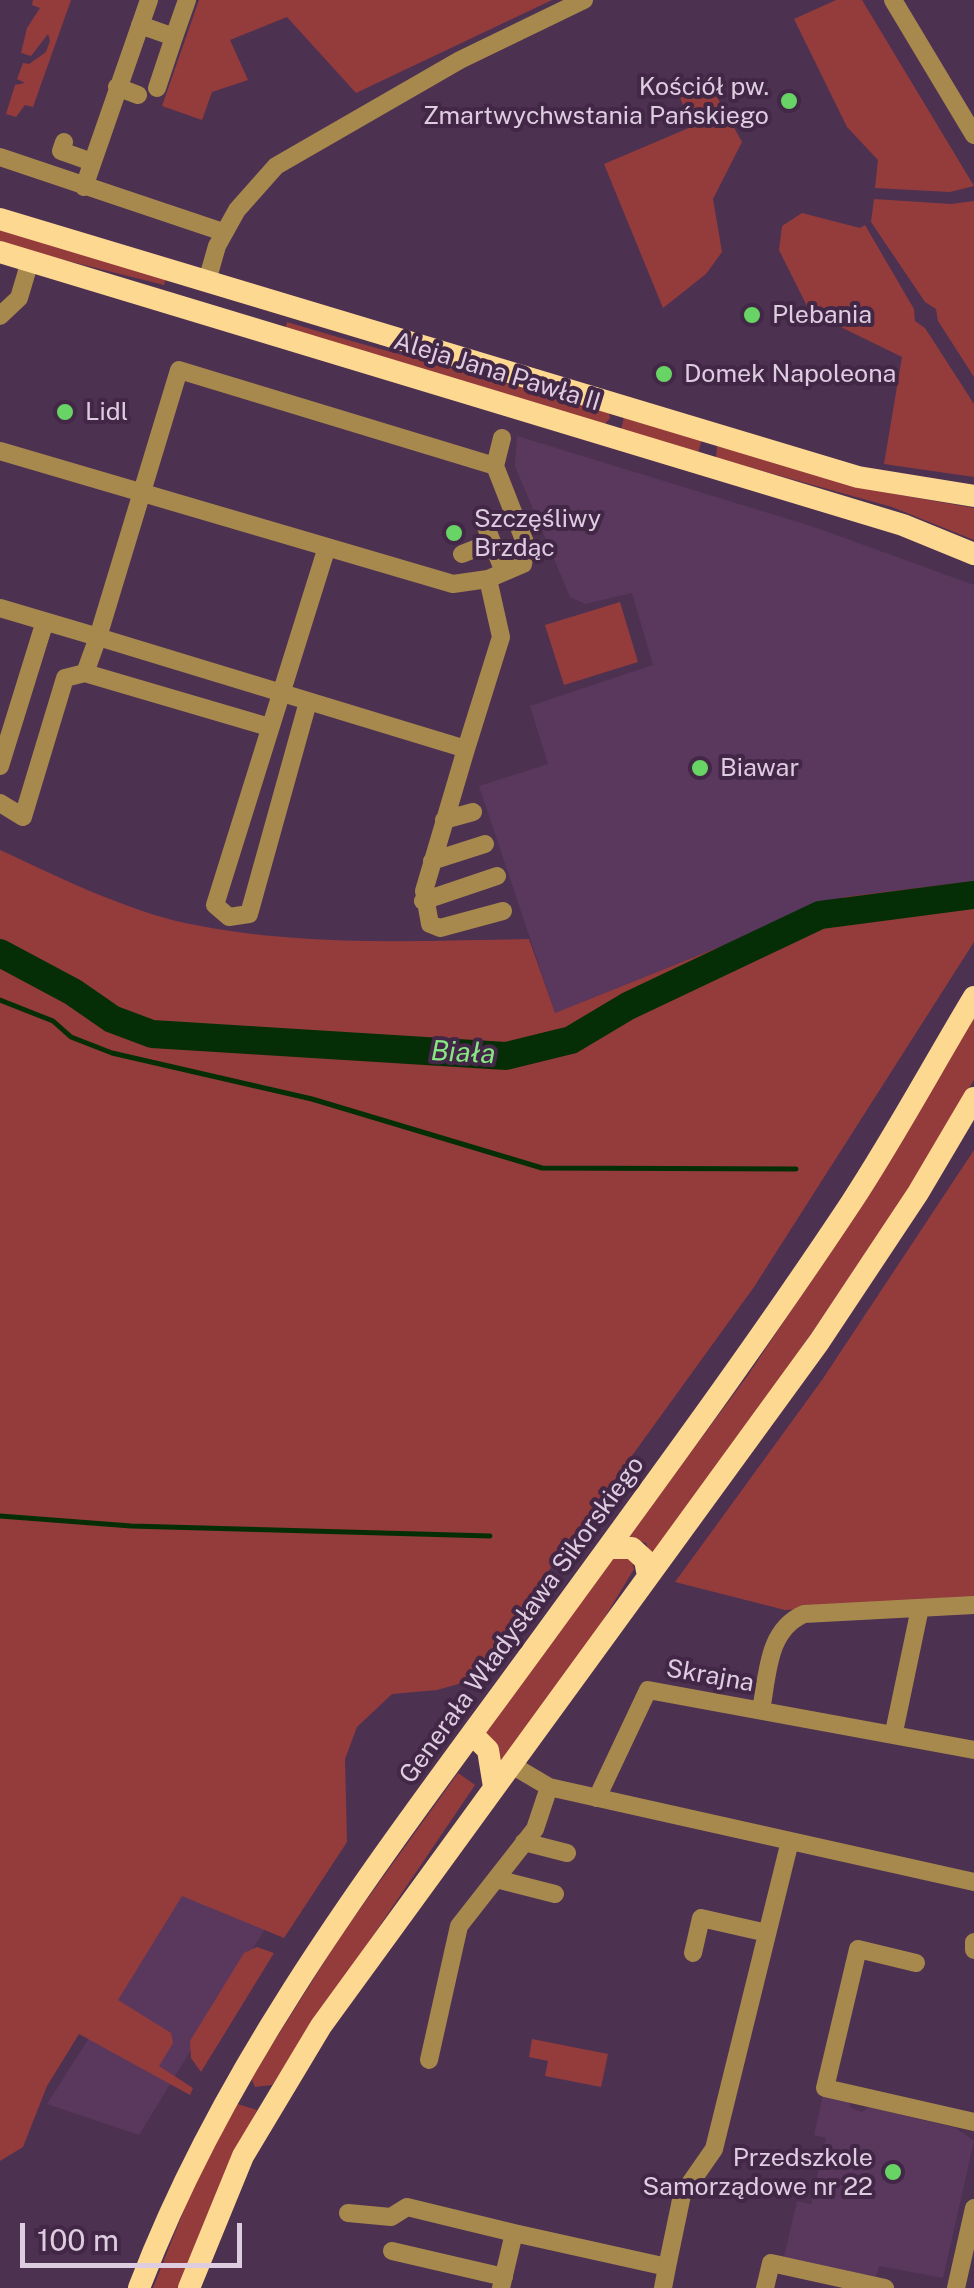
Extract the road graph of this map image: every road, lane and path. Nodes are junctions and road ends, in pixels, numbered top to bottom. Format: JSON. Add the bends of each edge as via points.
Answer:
{"nodes":[{"id":1,"x":148,"y":0,"type":"edge"},
{"id":2,"x":187,"y":0,"type":"edge"},
{"id":3,"x":584,"y":0,"type":"edge"},
{"id":4,"x":893,"y":0,"type":"edge"},
{"id":5,"x":140,"y":25,"type":"junction"},
{"id":6,"x":174,"y":37,"type":"junction"},
{"id":7,"x":117,"y":88,"type":"junction"},
{"id":8,"x":157,"y":88,"type":"dead end"},
{"id":9,"x":138,"y":94,"type":"dead end"},
{"id":10,"x":974,"y":135,"type":"edge"},
{"id":11,"x":64,"y":142,"type":"dead end"},
{"id":12,"x":0,"y":157,"type":"edge"},
{"id":13,"x":92,"y":162,"type":"junction"},
{"id":14,"x":84,"y":187,"type":"junction"},
{"id":15,"x":0,"y":219,"type":"edge"},
{"id":16,"x":224,"y":232,"type":"junction"},
{"id":17,"x":0,"y":252,"type":"edge"},
{"id":18,"x":30,"y":261,"type":"junction"},
{"id":19,"x":206,"y":281,"type":"junction"},
{"id":20,"x":284,"y":305,"type":"junction"},
{"id":21,"x":196,"y":310,"type":"junction"},
{"id":22,"x":0,"y":316,"type":"edge"},
{"id":23,"x":275,"y":335,"type":"junction"},
{"id":24,"x":502,"y":438,"type":"dead end"},
{"id":25,"x":0,"y":451,"type":"edge"},
{"id":26,"x":495,"y":466,"type":"junction"},
{"id":27,"x":144,"y":492,"type":"junction"},
{"id":28,"x":974,"y":496,"type":"edge"},
{"id":29,"x":482,"y":517,"type":"dead end"},
{"id":30,"x":492,"y":542,"type":"junction"},
{"id":31,"x":327,"y":547,"type":"junction"},
{"id":32,"x":462,"y":554,"type":"dead end"},
{"id":33,"x":974,"y":554,"type":"edge"},
{"id":34,"x":496,"y":575,"type":"junction"},
{"id":35,"x":0,"y":608,"type":"edge"},
{"id":36,"x":45,"y":621,"type":"junction"},
{"id":37,"x":98,"y":637,"type":"junction"},
{"id":38,"x":85,"y":673,"type":"junction"},
{"id":39,"x":278,"y":693,"type":"junction"},
{"id":40,"x":308,"y":702,"type":"junction"},
{"id":41,"x":269,"y":727,"type":"junction"},
{"id":42,"x":466,"y":750,"type":"junction"},
{"id":43,"x":0,"y":766,"type":"edge"},
{"id":44,"x":0,"y":803,"type":"edge"},
{"id":45,"x":473,"y":812,"type":"dead end"},
{"id":46,"x":444,"y":820,"type":"junction"},
{"id":47,"x":237,"y":838,"type":"junction"},
{"id":48,"x":486,"y":844,"type":"dead end"},
{"id":49,"x":268,"y":846,"type":"junction"},
{"id":50,"x":432,"y":861,"type":"junction"},
{"id":51,"x":497,"y":876,"type":"dead end"},
{"id":52,"x":423,"y":900,"type":"junction"},
{"id":53,"x":503,"y":911,"type":"dead end"},
{"id":54,"x":974,"y":997,"type":"edge"},
{"id":55,"x":974,"y":1098,"type":"edge"},
{"id":56,"x":608,"y":1548,"type":"junction"},
{"id":57,"x":648,"y":1576,"type":"junction"},
{"id":58,"x":974,"y":1605,"type":"edge"},
{"id":59,"x":920,"y":1608,"type":"junction"},
{"id":60,"x":761,"y":1710,"type":"junction"},
{"id":61,"x":894,"y":1732,"type":"junction"},
{"id":62,"x":472,"y":1734,"type":"junction"},
{"id":63,"x":974,"y":1750,"type":"edge"},
{"id":64,"x":510,"y":1764,"type":"junction"},
{"id":65,"x":494,"y":1786,"type":"junction"},
{"id":66,"x":549,"y":1787,"type":"junction"},
{"id":67,"x":597,"y":1798,"type":"junction"},
{"id":68,"x":790,"y":1841,"type":"junction"},
{"id":69,"x":524,"y":1842,"type":"junction"},
{"id":70,"x":567,"y":1853,"type":"dead end"},
{"id":71,"x":496,"y":1878,"type":"junction"},
{"id":72,"x":974,"y":1882,"type":"edge"},
{"id":73,"x":555,"y":1894,"type":"dead end"},
{"id":74,"x":767,"y":1933,"type":"junction"},
{"id":75,"x":974,"y":1942,"type":"edge"},
{"id":76,"x":974,"y":1950,"type":"edge"},
{"id":77,"x":693,"y":1953,"type":"dead end"},
{"id":78,"x":916,"y":1963,"type":"dead end"},
{"id":79,"x":429,"y":2060,"type":"dead end"},
{"id":80,"x":229,"y":2092,"type":"junction"},
{"id":81,"x":275,"y":2097,"type":"junction"},
{"id":82,"x":974,"y":2122,"type":"edge"},
{"id":83,"x":974,"y":2208,"type":"edge"},
{"id":84,"x":348,"y":2214,"type":"dead end"},
{"id":85,"x":514,"y":2232,"type":"junction"},
{"id":86,"x":392,"y":2251,"type":"dead end"},
{"id":87,"x":667,"y":2267,"type":"junction"},
{"id":88,"x":503,"y":2282,"type":"edge"},
{"id":89,"x":139,"y":2288,"type":"edge"},
{"id":90,"x":189,"y":2288,"type":"edge"},
{"id":91,"x":663,"y":2288,"type":"edge"},
{"id":92,"x":766,"y":2288,"type":"edge"},
{"id":93,"x":885,"y":2288,"type":"edge"},
{"id":94,"x":956,"y":2288,"type":"edge"}],
"edges":[{"from":1,"to":5,"type":"street"},
{"from":2,"to":6,"type":"street"},
{"from":3,"to":16,"type":"street","via":[[296,152],[253,189]]},
{"from":4,"to":10,"type":"street"},
{"from":5,"to":6,"type":"street"},
{"from":5,"to":7,"type":"street"},
{"from":6,"to":8,"type":"street"},
{"from":7,"to":9,"type":"street"},
{"from":7,"to":13,"type":"street"},
{"from":11,"to":13,"type":"street","via":[[61,152]]},
{"from":12,"to":14,"type":"street"},
{"from":13,"to":14,"type":"street"},
{"from":14,"to":16,"type":"street"},
{"from":15,"to":19,"type":"main road","name":"Aleja Jana Pawła II"},
{"from":16,"to":19,"type":"street"},
{"from":17,"to":18,"type":"main road","name":"Aleja Jana Pawła II"},
{"from":18,"to":21,"type":"main road","name":"Aleja Jana Pawła II"},
{"from":18,"to":22,"type":"street","via":[[19,298]]},
{"from":19,"to":20,"type":"main road","name":"Aleja Jana Pawła II"},
{"from":19,"to":21,"type":"main road"},
{"from":20,"to":23,"type":"main road"},
{"from":20,"to":28,"type":"main road","name":"Aleja Jana Pawła II","via":[[858,476]]},
{"from":21,"to":23,"type":"main road","name":"Aleja Jana Pawła II"},
{"from":23,"to":33,"type":"main road","name":"Aleja Jana Pawła II","via":[[903,524]]},
{"from":24,"to":26,"type":"street"},
{"from":25,"to":27,"type":"street"},
{"from":26,"to":27,"type":"street","via":[[179,370]]},
{"from":26,"to":34,"type":"street","via":[[526,545],[523,564]]},
{"from":27,"to":31,"type":"street"},
{"from":27,"to":37,"type":"street"},
{"from":29,"to":30,"type":"street"},
{"from":30,"to":32,"type":"street"},
{"from":30,"to":34,"type":"street"},
{"from":31,"to":34,"type":"street","via":[[453,584]]},
{"from":31,"to":39,"type":"street"},
{"from":34,"to":42,"type":"street","via":[[502,637]]},
{"from":35,"to":36,"type":"street"},
{"from":36,"to":37,"type":"street"},
{"from":36,"to":43,"type":"street"},
{"from":37,"to":38,"type":"street"},
{"from":37,"to":39,"type":"street"},
{"from":38,"to":41,"type":"street"},
{"from":38,"to":44,"type":"street","via":[[65,678],[23,817]]},
{"from":39,"to":40,"type":"street"},
{"from":39,"to":41,"type":"street"},
{"from":40,"to":42,"type":"street"},
{"from":40,"to":49,"type":"street"},
{"from":41,"to":47,"type":"street"},
{"from":42,"to":46,"type":"street"},
{"from":45,"to":46,"type":"street"},
{"from":46,"to":50,"type":"street"},
{"from":47,"to":49,"type":"street"},
{"from":47,"to":49,"type":"street","via":[[216,904],[229,917],[248,914]]},
{"from":48,"to":50,"type":"street"},
{"from":50,"to":52,"type":"street"},
{"from":51,"to":52,"type":"street"},
{"from":52,"to":53,"type":"street","via":[[430,924],[440,928]]},
{"from":54,"to":56,"type":"main road","name":"Generała Władysława Sikorskiego","via":[[854,1199]]},
{"from":55,"to":57,"type":"main road","via":[[819,1342]]},
{"from":56,"to":57,"type":"main road","via":[[632,1548]]},
{"from":56,"to":62,"type":"main road","name":"Generała Władysława Sikorskiego"},
{"from":57,"to":64,"type":"main road"},
{"from":58,"to":59,"type":"street"},
{"from":59,"to":60,"type":"street","via":[[804,1614],[785,1622]]},
{"from":59,"to":61,"type":"street"},
{"from":60,"to":61,"type":"street","name":"Skrajna"},
{"from":60,"to":67,"type":"street","name":"Skrajna","via":[[648,1690]]},
{"from":61,"to":63,"type":"street","name":"Skrajna"},
{"from":62,"to":65,"type":"main road","via":[[488,1750]]},
{"from":62,"to":80,"type":"main road","name":"Generała Władysława Sikorskiego","via":[[315,1956]]},
{"from":64,"to":65,"type":"main road"},
{"from":64,"to":66,"type":"street"},
{"from":65,"to":81,"type":"main road"},
{"from":66,"to":67,"type":"street"},
{"from":66,"to":69,"type":"street"},
{"from":67,"to":68,"type":"street"},
{"from":68,"to":72,"type":"street"},
{"from":68,"to":74,"type":"street"},
{"from":69,"to":70,"type":"street"},
{"from":69,"to":71,"type":"street"},
{"from":71,"to":73,"type":"street"},
{"from":71,"to":79,"type":"street","via":[[452,1944]]},
{"from":74,"to":77,"type":"street","via":[[700,1918]]},
{"from":74,"to":87,"type":"street","via":[[714,2149],[682,2195]]},
{"from":75,"to":76,"type":"street"},
{"from":78,"to":82,"type":"street","via":[[858,1949],[826,2088]]},
{"from":80,"to":81,"type":"main road","via":[[252,2100]]},
{"from":80,"to":89,"type":"main road","name":"Generała Władysława Sikorskiego"},
{"from":81,"to":90,"type":"main road","via":[[217,2213]]},
{"from":83,"to":94,"type":"street"},
{"from":84,"to":85,"type":"street","via":[[391,2217],[407,2207]]},
{"from":85,"to":87,"type":"street"},
{"from":85,"to":88,"type":"street"},
{"from":86,"to":88,"type":"street"},
{"from":87,"to":91,"type":"street"},
{"from":92,"to":93,"type":"street","via":[[771,2263]]}]}
